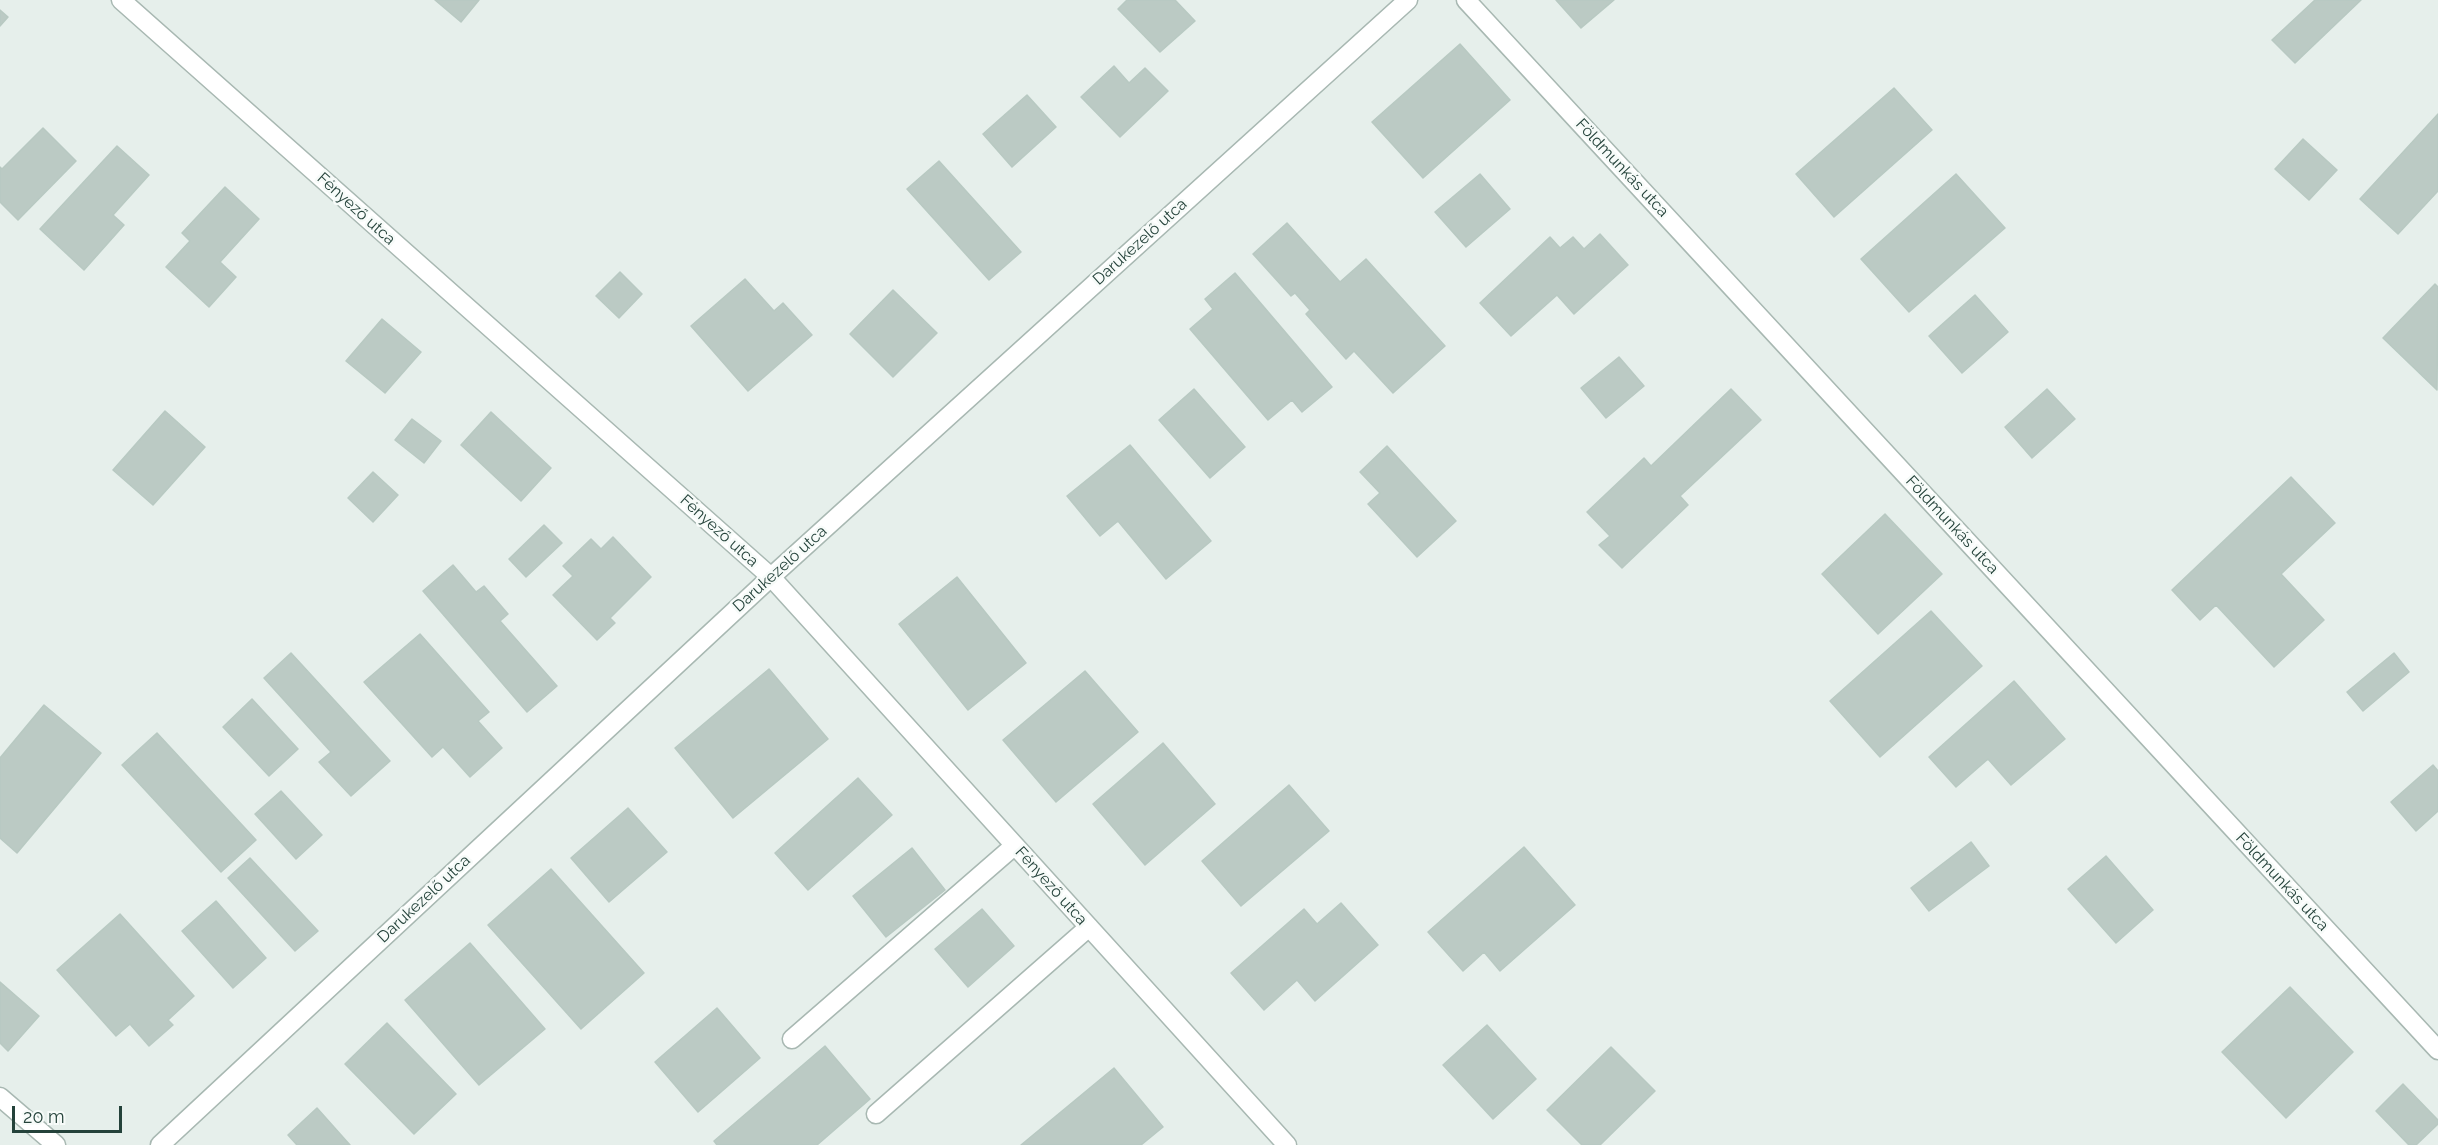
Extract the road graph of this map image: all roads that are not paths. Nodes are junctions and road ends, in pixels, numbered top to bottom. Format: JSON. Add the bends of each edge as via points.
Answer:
{"nodes":[{"id":1,"x":121,"y":0,"type":"edge"},
{"id":2,"x":1408,"y":0,"type":"edge"},
{"id":3,"x":1466,"y":0,"type":"edge"},
{"id":4,"x":771,"y":577,"type":"junction"},
{"id":5,"x":1014,"y":846,"type":"junction"},
{"id":6,"x":1089,"y":927,"type":"junction"},
{"id":7,"x":792,"y":1039,"type":"dead end"},
{"id":8,"x":2438,"y":1050,"type":"edge"},
{"id":9,"x":0,"y":1097,"type":"edge"},
{"id":10,"x":876,"y":1114,"type":"dead end"},
{"id":11,"x":56,"y":1145,"type":"edge"},
{"id":12,"x":160,"y":1145,"type":"edge"},
{"id":13,"x":1287,"y":1145,"type":"edge"}],
"edges":[{"from":1,"to":4,"type":"street","name":"Fényező utca"},
{"from":2,"to":4,"type":"street","name":"Darukezelő utca"},
{"from":3,"to":8,"type":"street","name":"Földmunkás utca"},
{"from":4,"to":5,"type":"street","name":"Fényező utca"},
{"from":4,"to":12,"type":"street","name":"Darukezelő utca"},
{"from":5,"to":6,"type":"street","name":"Fényező utca"},
{"from":5,"to":7,"type":"street"},
{"from":6,"to":10,"type":"street"},
{"from":6,"to":13,"type":"street","name":"Fényező utca"},
{"from":9,"to":11,"type":"street"}]}
